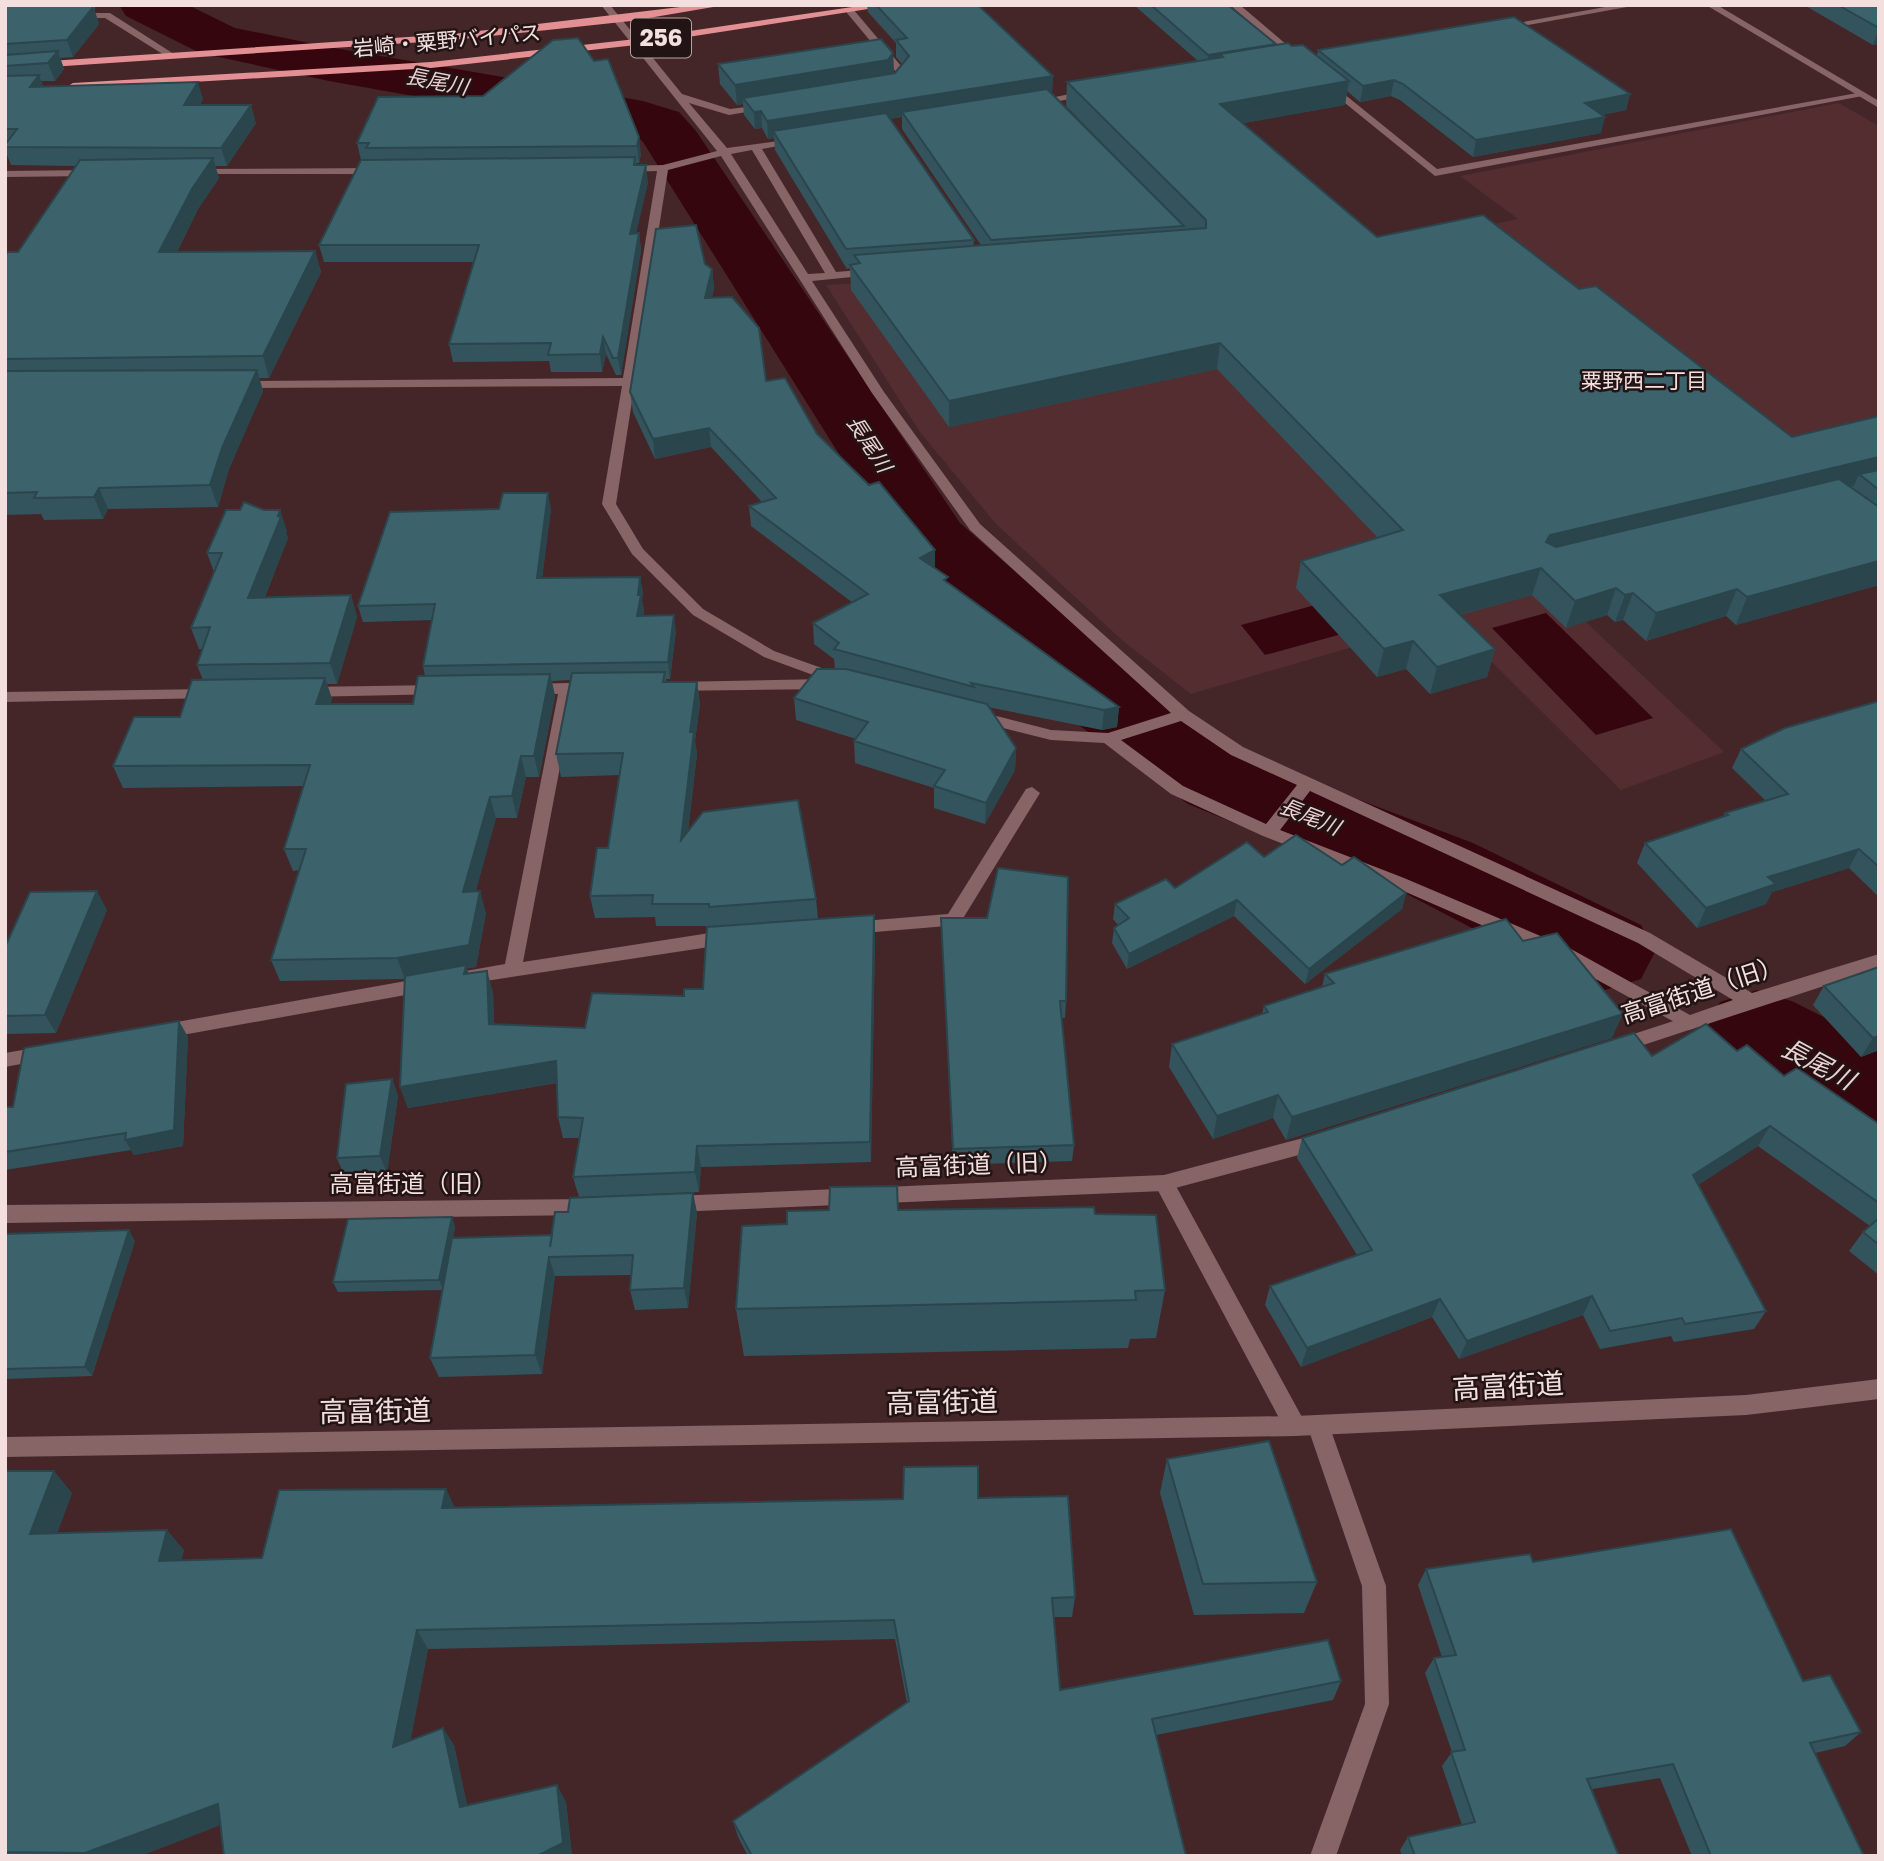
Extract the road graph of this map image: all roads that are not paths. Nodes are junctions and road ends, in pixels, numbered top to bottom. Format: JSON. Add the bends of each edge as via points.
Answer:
{"nodes":[{"id":1,"x":606,"y":5,"type":"edge"},
{"id":2,"x":720,"y":5,"type":"edge"},
{"id":3,"x":890,"y":5,"type":"edge"},
{"id":4,"x":1234,"y":5,"type":"edge"},
{"id":5,"x":1634,"y":5,"type":"edge"},
{"id":6,"x":1710,"y":5,"type":"edge"},
{"id":7,"x":850,"y":11,"type":"junction"},
{"id":8,"x":69,"y":16,"type":"edge"},
{"id":9,"x":617,"y":21,"type":"junction"},
{"id":10,"x":1486,"y":29,"type":"edge"},
{"id":11,"x":636,"y":42,"type":"junction"},
{"id":12,"x":172,"y":56,"type":"junction"},
{"id":13,"x":1298,"y":59,"type":"junction"},
{"id":14,"x":1285,"y":61,"type":"edge"},
{"id":15,"x":1310,"y":63,"type":"edge"},
{"id":16,"x":5,"y":67,"type":"edge"},
{"id":17,"x":1320,"y":77,"type":"edge"},
{"id":18,"x":60,"y":86,"type":"edge"},
{"id":19,"x":879,"y":88,"type":"edge"},
{"id":20,"x":1101,"y":91,"type":"edge"},
{"id":21,"x":1863,"y":95,"type":"junction"},
{"id":22,"x":680,"y":96,"type":"junction"},
{"id":23,"x":1049,"y":99,"type":"junction"},
{"id":24,"x":784,"y":103,"type":"edge"},
{"id":25,"x":1023,"y":104,"type":"edge"},
{"id":26,"x":1879,"y":104,"type":"edge"},
{"id":27,"x":1058,"y":109,"type":"edge"},
{"id":28,"x":809,"y":138,"type":"edge"},
{"id":29,"x":755,"y":146,"type":"junction"},
{"id":30,"x":724,"y":152,"type":"junction"},
{"id":31,"x":607,"y":169,"type":"edge"},
{"id":32,"x":663,"y":169,"type":"junction"},
{"id":33,"x":398,"y":171,"type":"edge"},
{"id":34,"x":176,"y":172,"type":"edge"},
{"id":35,"x":78,"y":173,"type":"junction"},
{"id":36,"x":106,"y":173,"type":"edge"},
{"id":37,"x":5,"y":174,"type":"edge"},
{"id":38,"x":71,"y":184,"type":"edge"},
{"id":39,"x":888,"y":271,"type":"edge"},
{"id":40,"x":832,"y":275,"type":"junction"},
{"id":41,"x":803,"y":278,"type":"junction"},
{"id":42,"x":627,"y":382,"type":"junction"},
{"id":43,"x":226,"y":385,"type":"edge"},
{"id":44,"x":662,"y":687,"type":"edge"},
{"id":45,"x":566,"y":688,"type":"junction"},
{"id":46,"x":607,"y":688,"type":"edge"},
{"id":47,"x":512,"y":689,"type":"edge"},
{"id":48,"x":457,"y":690,"type":"edge"},
{"id":49,"x":293,"y":692,"type":"edge"},
{"id":50,"x":224,"y":694,"type":"edge"},
{"id":51,"x":5,"y":697,"type":"edge"},
{"id":52,"x":958,"y":711,"type":"edge"},
{"id":53,"x":1176,"y":717,"type":"junction"},
{"id":54,"x":1115,"y":736,"type":"junction"},
{"id":55,"x":1304,"y":788,"type":"junction"},
{"id":56,"x":1032,"y":793,"type":"dead end"},
{"id":57,"x":1273,"y":827,"type":"junction"},
{"id":58,"x":831,"y":929,"type":"edge"},
{"id":59,"x":750,"y":936,"type":"edge"},
{"id":60,"x":1879,"y":961,"type":"edge"},
{"id":61,"x":513,"y":969,"type":"junction"},
{"id":62,"x":1750,"y":1001,"type":"junction"},
{"id":63,"x":1689,"y":1023,"type":"junction"},
{"id":64,"x":142,"y":1035,"type":"edge"},
{"id":65,"x":60,"y":1050,"type":"edge"},
{"id":66,"x":1598,"y":1052,"type":"edge"},
{"id":67,"x":5,"y":1060,"type":"edge"},
{"id":68,"x":1339,"y":1135,"type":"edge"},
{"id":69,"x":1164,"y":1183,"type":"junction"},
{"id":70,"x":649,"y":1205,"type":"edge"},
{"id":71,"x":607,"y":1206,"type":"edge"},
{"id":72,"x":5,"y":1214,"type":"edge"},
{"id":73,"x":1879,"y":1389,"type":"edge"},
{"id":74,"x":1306,"y":1425,"type":"junction"},
{"id":75,"x":5,"y":1447,"type":"edge"},
{"id":76,"x":1323,"y":1856,"type":"edge"}],
"edges":[{"from":1,"to":9,"type":"street"},
{"from":2,"to":9,"type":"highway","name":"岩崎・粟野バイパス","number":"256"},
{"from":3,"to":7,"type":"highway","name":"岩崎・粟野バイパス","number":"256"},
{"from":4,"to":13,"type":"street"},
{"from":5,"to":10,"type":"street"},
{"from":6,"to":21,"type":"street"},
{"from":7,"to":11,"type":"highway","name":"岩崎・粟野バイパス","number":"256"},
{"from":7,"to":19,"type":"street","via":[[902,73],[893,85]]},
{"from":8,"to":12,"type":"street","via":[[107,15]]},
{"from":9,"to":11,"type":"street"},
{"from":9,"to":12,"type":"highway","name":"岩崎・粟野バイパス","number":"256"},
{"from":11,"to":18,"type":"highway","name":"岩崎・粟野バイパス","number":"256","via":[[431,65]]},
{"from":11,"to":22,"type":"street"},
{"from":12,"to":16,"type":"highway","name":"岩崎・粟野バイパス","number":"256"},
{"from":13,"to":14,"type":"street"},
{"from":13,"to":15,"type":"street"},
{"from":17,"to":21,"type":"street","via":[[1435,173]]},
{"from":20,"to":23,"type":"street"},
{"from":21,"to":26,"type":"street"},
{"from":22,"to":24,"type":"street","via":[[729,112]]},
{"from":22,"to":30,"type":"street"},
{"from":23,"to":25,"type":"street"},
{"from":23,"to":27,"type":"street"},
{"from":28,"to":29,"type":"street"},
{"from":29,"to":30,"type":"street"},
{"from":29,"to":40,"type":"street"},
{"from":30,"to":32,"type":"street"},
{"from":30,"to":41,"type":"street"},
{"from":31,"to":32,"type":"street"},
{"from":32,"to":42,"type":"street"},
{"from":33,"to":34,"type":"street"},
{"from":35,"to":36,"type":"street"},
{"from":35,"to":37,"type":"street"},
{"from":35,"to":38,"type":"street"},
{"from":39,"to":40,"type":"street"},
{"from":40,"to":41,"type":"street"},
{"from":41,"to":53,"type":"street","via":[[878,393],[975,527]]},
{"from":42,"to":43,"type":"street"},
{"from":42,"to":44,"type":"street","via":[[609,504],[637,551],[698,612],[769,654],[852,684]]},
{"from":45,"to":46,"type":"street"},
{"from":45,"to":47,"type":"street"},
{"from":45,"to":61,"type":"street"},
{"from":48,"to":49,"type":"street"},
{"from":50,"to":51,"type":"street"},
{"from":52,"to":54,"type":"street","via":[[1051,735]]},
{"from":53,"to":54,"type":"street"},
{"from":53,"to":55,"type":"street"},
{"from":54,"to":57,"type":"street","via":[[1177,790]]},
{"from":55,"to":57,"type":"street"},
{"from":55,"to":62,"type":"street","via":[[1644,938]]},
{"from":56,"to":58,"type":"street","via":[[953,920]]},
{"from":57,"to":63,"type":"street","via":[[1565,954]]},
{"from":59,"to":61,"type":"street"},
{"from":60,"to":62,"type":"street","name":"高富街道（旧）"},
{"from":61,"to":64,"type":"street"},
{"from":62,"to":63,"type":"street","name":"高富街道（旧）"},
{"from":63,"to":66,"type":"street","name":"高富街道（旧）"},
{"from":65,"to":67,"type":"street"},
{"from":68,"to":69,"type":"street","name":"高富街道（旧）"},
{"from":69,"to":70,"type":"street","name":"高富街道（旧）"},
{"from":69,"to":74,"type":"street"},
{"from":71,"to":72,"type":"street","name":"高富街道（旧）"},
{"from":73,"to":74,"type":"street","name":"高富街道","via":[[1746,1405]]},
{"from":74,"to":75,"type":"street","name":"高富街道"},
{"from":74,"to":76,"type":"street","via":[[1374,1586],[1377,1704]]}]}
